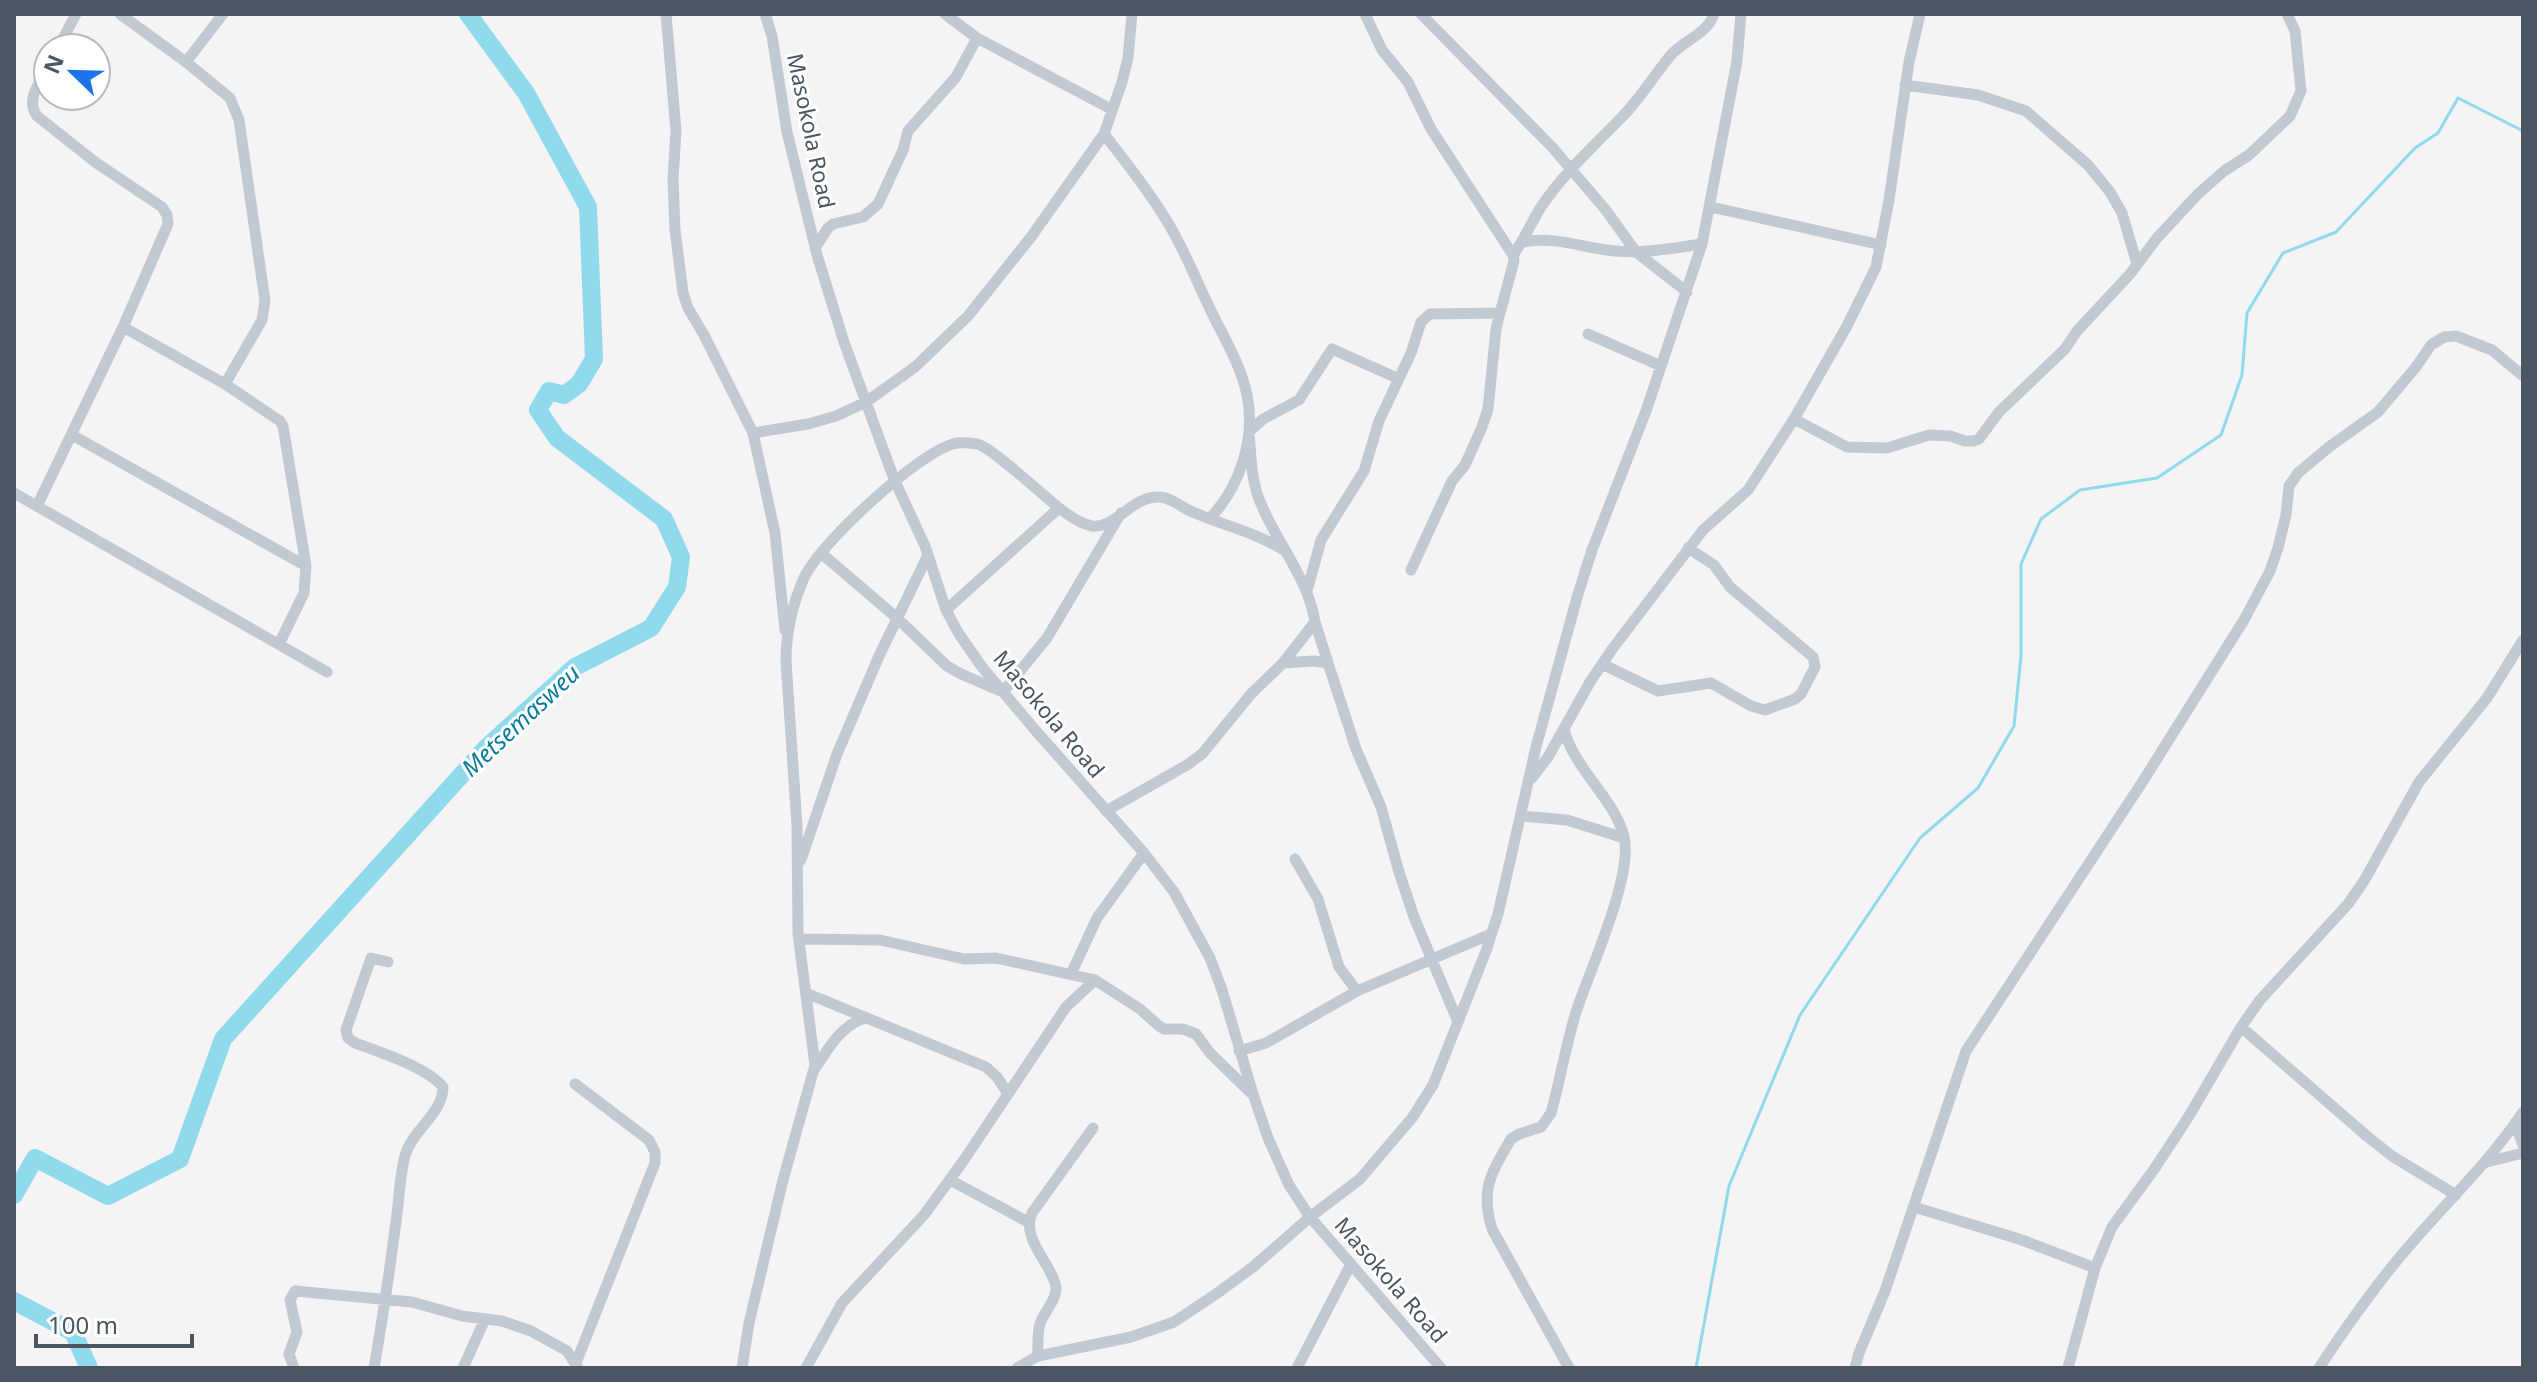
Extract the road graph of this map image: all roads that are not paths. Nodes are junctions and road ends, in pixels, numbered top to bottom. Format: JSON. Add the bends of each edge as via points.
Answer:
{"nodes":[{"id":1,"x":76,"y":14,"type":"edge"},
{"id":2,"x":120,"y":14,"type":"edge"},
{"id":3,"x":223,"y":14,"type":"edge"},
{"id":4,"x":666,"y":14,"type":"edge"},
{"id":5,"x":765,"y":14,"type":"edge"},
{"id":6,"x":945,"y":14,"type":"edge"},
{"id":7,"x":1132,"y":14,"type":"edge"},
{"id":8,"x":1365,"y":14,"type":"edge"},
{"id":9,"x":1421,"y":14,"type":"edge"},
{"id":10,"x":1714,"y":14,"type":"edge"},
{"id":11,"x":1741,"y":14,"type":"edge"},
{"id":12,"x":1920,"y":14,"type":"edge"},
{"id":13,"x":2287,"y":14,"type":"edge"},
{"id":14,"x":66,"y":32,"type":"edge"},
{"id":15,"x":977,"y":38,"type":"junction"},
{"id":16,"x":186,"y":62,"type":"junction"},
{"id":17,"x":1905,"y":85,"type":"junction"},
{"id":18,"x":1111,"y":109,"type":"junction"},
{"id":19,"x":34,"y":112,"type":"edge"},
{"id":20,"x":1104,"y":134,"type":"junction"},
{"id":21,"x":1572,"y":171,"type":"junction"},
{"id":22,"x":1711,"y":207,"type":"junction"},
{"id":23,"x":1522,"y":242,"type":"junction"},
{"id":24,"x":1702,"y":244,"type":"junction"},
{"id":25,"x":1881,"y":245,"type":"junction"},
{"id":26,"x":815,"y":248,"type":"junction"},
{"id":27,"x":1636,"y":252,"type":"junction"},
{"id":28,"x":1513,"y":255,"type":"junction"},
{"id":29,"x":2137,"y":264,"type":"junction"},
{"id":30,"x":1687,"y":292,"type":"junction"},
{"id":31,"x":1500,"y":313,"type":"junction"},
{"id":32,"x":123,"y":327,"type":"junction"},
{"id":33,"x":1588,"y":334,"type":"dead end"},
{"id":34,"x":1661,"y":366,"type":"junction"},
{"id":35,"x":2523,"y":376,"type":"edge"},
{"id":36,"x":1397,"y":378,"type":"junction"},
{"id":37,"x":225,"y":384,"type":"junction"},
{"id":38,"x":866,"y":402,"type":"junction"},
{"id":39,"x":1794,"y":419,"type":"junction"},
{"id":40,"x":1249,"y":432,"type":"junction"},
{"id":41,"x":753,"y":433,"type":"junction"},
{"id":42,"x":72,"y":435,"type":"junction"},
{"id":43,"x":894,"y":479,"type":"junction"},
{"id":44,"x":14,"y":493,"type":"edge"},
{"id":45,"x":37,"y":506,"type":"junction"},
{"id":46,"x":1059,"y":508,"type":"junction"},
{"id":47,"x":1121,"y":513,"type":"junction"},
{"id":48,"x":1210,"y":518,"type":"junction"},
{"id":49,"x":1688,"y":548,"type":"junction"},
{"id":50,"x":1285,"y":551,"type":"junction"},
{"id":51,"x":821,"y":553,"type":"junction"},
{"id":52,"x":928,"y":555,"type":"junction"},
{"id":53,"x":306,"y":566,"type":"junction"},
{"id":54,"x":1411,"y":570,"type":"dead end"},
{"id":55,"x":1307,"y":591,"type":"junction"},
{"id":56,"x":946,"y":610,"type":"junction"},
{"id":57,"x":897,"y":618,"type":"junction"},
{"id":58,"x":1315,"y":622,"type":"junction"},
{"id":59,"x":786,"y":635,"type":"junction"},
{"id":60,"x":2523,"y":640,"type":"edge"},
{"id":61,"x":279,"y":644,"type":"junction"},
{"id":62,"x":1283,"y":663,"type":"junction"},
{"id":63,"x":1328,"y":663,"type":"junction"},
{"id":64,"x":1602,"y":664,"type":"junction"},
{"id":65,"x":327,"y":672,"type":"dead end"},
{"id":66,"x":1003,"y":692,"type":"junction"},
{"id":67,"x":1564,"y":730,"type":"junction"},
{"id":68,"x":1527,"y":785,"type":"junction"},
{"id":69,"x":1106,"y":811,"type":"junction"},
{"id":70,"x":1521,"y":816,"type":"junction"},
{"id":71,"x":1624,"y":838,"type":"junction"},
{"id":72,"x":1144,"y":853,"type":"junction"},
{"id":73,"x":1295,"y":859,"type":"dead end"},
{"id":74,"x":798,"y":869,"type":"junction"},
{"id":75,"x":1491,"y":934,"type":"junction"},
{"id":76,"x":799,"y":939,"type":"junction"},
{"id":77,"x":1433,"y":957,"type":"junction"},
{"id":78,"x":388,"y":962,"type":"dead end"},
{"id":79,"x":1071,"y":974,"type":"junction"},
{"id":80,"x":1095,"y":980,"type":"junction"},
{"id":81,"x":1357,"y":991,"type":"junction"},
{"id":82,"x":806,"y":993,"type":"junction"},
{"id":83,"x":865,"y":1018,"type":"junction"},
{"id":84,"x":1458,"y":1022,"type":"junction"},
{"id":85,"x":2241,"y":1027,"type":"junction"},
{"id":86,"x":1239,"y":1051,"type":"junction"},
{"id":87,"x":814,"y":1070,"type":"junction"},
{"id":88,"x":575,"y":1084,"type":"dead end"},
{"id":89,"x":1008,"y":1094,"type":"junction"},
{"id":90,"x":1253,"y":1094,"type":"junction"},
{"id":91,"x":2523,"y":1112,"type":"edge"},
{"id":92,"x":2515,"y":1123,"type":"junction"},
{"id":93,"x":1093,"y":1128,"type":"dead end"},
{"id":94,"x":2523,"y":1145,"type":"edge"},
{"id":95,"x":2523,"y":1153,"type":"edge"},
{"id":96,"x":2487,"y":1162,"type":"junction"},
{"id":97,"x":950,"y":1180,"type":"junction"},
{"id":98,"x":2456,"y":1195,"type":"junction"},
{"id":99,"x":1914,"y":1207,"type":"junction"},
{"id":100,"x":1310,"y":1217,"type":"junction"},
{"id":101,"x":1028,"y":1222,"type":"junction"},
{"id":102,"x":1351,"y":1264,"type":"junction"},
{"id":103,"x":2095,"y":1268,"type":"junction"},
{"id":104,"x":386,"y":1299,"type":"junction"},
{"id":105,"x":485,"y":1319,"type":"junction"},
{"id":106,"x":1038,"y":1356,"type":"junction"},
{"id":107,"x":577,"y":1365,"type":"edge"},
{"id":108,"x":294,"y":1368,"type":"edge"},
{"id":109,"x":374,"y":1368,"type":"edge"},
{"id":110,"x":463,"y":1368,"type":"edge"},
{"id":111,"x":742,"y":1368,"type":"edge"},
{"id":112,"x":806,"y":1368,"type":"edge"},
{"id":113,"x":1017,"y":1368,"type":"edge"},
{"id":114,"x":1297,"y":1368,"type":"edge"},
{"id":115,"x":1441,"y":1368,"type":"edge"},
{"id":116,"x":1569,"y":1368,"type":"edge"},
{"id":117,"x":1855,"y":1368,"type":"edge"},
{"id":118,"x":2068,"y":1368,"type":"edge"},
{"id":119,"x":2319,"y":1368,"type":"edge"}],
"edges":[{"from":1,"to":14,"type":"street"},
{"from":2,"to":16,"type":"street"},
{"from":3,"to":16,"type":"street"},
{"from":4,"to":41,"type":"street","via":[[676,131],[675,230],[683,293]]},
{"from":5,"to":26,"type":"street","name":"Masokola Road"},
{"from":6,"to":15,"type":"street"},
{"from":7,"to":18,"type":"street","via":[[1122,82]]},
{"from":8,"to":28,"type":"street","via":[[1382,50],[1408,82],[1431,129]]},
{"from":9,"to":21,"type":"street"},
{"from":10,"to":21,"type":"street","via":[[1706,28],[1670,55]]},
{"from":11,"to":22,"type":"street"},
{"from":12,"to":17,"type":"street"},
{"from":13,"to":29,"type":"street","via":[[2295,31],[2301,91],[2290,116],[2198,194]]},
{"from":15,"to":18,"type":"street"},
{"from":15,"to":26,"type":"street","via":[[950,85],[908,131],[878,204],[863,217],[833,224]]},
{"from":16,"to":37,"type":"street","via":[[230,98],[239,120],[265,301],[262,320]]},
{"from":17,"to":25,"type":"street"},
{"from":17,"to":29,"type":"street","via":[[1978,95],[2026,111],[2088,165],[2110,192]]},
{"from":18,"to":20,"type":"street"},
{"from":19,"to":32,"type":"street","via":[[167,215],[168,224]]},
{"from":20,"to":38,"type":"street","via":[[968,316],[915,367]]},
{"from":20,"to":40,"type":"street","via":[[1166,219],[1232,354],[1248,396]]},
{"from":21,"to":23,"type":"street","via":[[1541,207]]},
{"from":21,"to":27,"type":"street"},
{"from":22,"to":24,"type":"street"},
{"from":22,"to":25,"type":"street"},
{"from":23,"to":27,"type":"street","via":[[1567,240]]},
{"from":23,"to":28,"type":"street"},
{"from":24,"to":27,"type":"street"},
{"from":24,"to":30,"type":"street"},
{"from":25,"to":39,"type":"street","via":[[1867,288]]},
{"from":26,"to":38,"type":"street","name":"Masokola Road"},
{"from":27,"to":30,"type":"street"},
{"from":28,"to":31,"type":"street"},
{"from":29,"to":39,"type":"street","via":[[1979,439],[1929,435],[1887,448],[1847,447]]},
{"from":30,"to":34,"type":"street"},
{"from":31,"to":36,"type":"street","via":[[1425,317]]},
{"from":31,"to":54,"type":"street","via":[[1482,427]]},
{"from":32,"to":37,"type":"street"},
{"from":32,"to":42,"type":"street"},
{"from":33,"to":34,"type":"street"},
{"from":34,"to":68,"type":"street","via":[[1578,594]]},
{"from":35,"to":99,"type":"street","via":[[2492,350],[2456,336],[2444,337],[2431,345],[2378,412],[2298,473],[2287,490],[2286,515],[2270,571],[2244,620],[1966,1051]]},
{"from":36,"to":40,"type":"street","via":[[1332,349],[1299,400]]},
{"from":36,"to":55,"type":"street","via":[[1364,471],[1321,540]]},
{"from":37,"to":53,"type":"street","via":[[280,421],[286,431]]},
{"from":38,"to":41,"type":"street","via":[[808,424]]},
{"from":38,"to":43,"type":"street","name":"Masokola Road"},
{"from":39,"to":49,"type":"street","via":[[1748,490]]},
{"from":40,"to":48,"type":"street","via":[[1234,486]]},
{"from":40,"to":50,"type":"street","via":[[1260,500]]},
{"from":41,"to":59,"type":"street","via":[[775,533]]},
{"from":42,"to":45,"type":"street"},
{"from":42,"to":53,"type":"street"},
{"from":43,"to":46,"type":"street","via":[[947,446],[979,444]]},
{"from":43,"to":51,"type":"street"},
{"from":43,"to":52,"type":"street","name":"Masokola Road"},
{"from":44,"to":45,"type":"street"},
{"from":45,"to":61,"type":"street"},
{"from":46,"to":47,"type":"street","via":[[1092,526]]},
{"from":46,"to":56,"type":"street"},
{"from":47,"to":48,"type":"street","via":[[1138,500],[1157,497]]},
{"from":47,"to":66,"type":"street","via":[[1047,638]]},
{"from":48,"to":50,"type":"street"},
{"from":49,"to":64,"type":"street"},
{"from":49,"to":64,"type":"street","via":[[1714,565],[1730,587],[1813,657],[1815,667],[1801,694],[1758,709],[1711,683],[1658,691]]},
{"from":50,"to":55,"type":"street"},
{"from":51,"to":57,"type":"street"},
{"from":51,"to":59,"type":"street","via":[[804,577]]},
{"from":52,"to":56,"type":"street","name":"Masokola Road"},
{"from":52,"to":57,"type":"street"},
{"from":53,"to":61,"type":"street","via":[[304,593]]},
{"from":55,"to":58,"type":"street"},
{"from":56,"to":66,"type":"street","name":"Masokola Road"},
{"from":57,"to":66,"type":"street","via":[[947,666]]},
{"from":57,"to":74,"type":"street","via":[[837,754]]},
{"from":58,"to":62,"type":"street"},
{"from":58,"to":63,"type":"street"},
{"from":59,"to":74,"type":"street"},
{"from":60,"to":85,"type":"street","via":[[2487,698],[2419,782],[2348,904]]},
{"from":61,"to":65,"type":"street"},
{"from":62,"to":63,"type":"street"},
{"from":62,"to":69,"type":"street","via":[[1202,754]]},
{"from":63,"to":77,"type":"street","via":[[1381,807],[1414,917]]},
{"from":64,"to":67,"type":"street"},
{"from":66,"to":69,"type":"street","name":"Masokola Road"},
{"from":67,"to":68,"type":"street"},
{"from":67,"to":71,"type":"street","via":[[1573,756]]},
{"from":68,"to":70,"type":"street"},
{"from":69,"to":72,"type":"street","name":"Masokola Road"},
{"from":70,"to":71,"type":"street","via":[[1567,820]]},
{"from":70,"to":75,"type":"street"},
{"from":71,"to":116,"type":"street","via":[[1623,868],[1610,918],[1577,1011],[1551,1113],[1541,1127],[1511,1139],[1485,1194],[1492,1229]]},
{"from":72,"to":79,"type":"street","via":[[1097,918]]},
{"from":72,"to":86,"type":"street","name":"Masokola Road","via":[[1174,892],[1210,958]]},
{"from":73,"to":81,"type":"street","via":[[1318,899],[1339,967]]},
{"from":74,"to":76,"type":"street"},
{"from":75,"to":77,"type":"street"},
{"from":75,"to":84,"type":"street"},
{"from":76,"to":79,"type":"street","via":[[880,940]]},
{"from":76,"to":82,"type":"street"},
{"from":77,"to":81,"type":"street"},
{"from":77,"to":84,"type":"street"},
{"from":78,"to":104,"type":"street","via":[[371,958],[346,1030],[348,1038],[439,1082],[443,1093],[404,1159]]},
{"from":79,"to":80,"type":"street"},
{"from":80,"to":89,"type":"street","via":[[1066,1007]]},
{"from":80,"to":90,"type":"street","via":[[1164,1029],[1196,1034]]},
{"from":81,"to":86,"type":"street","via":[[1266,1043]]},
{"from":82,"to":83,"type":"street"},
{"from":82,"to":87,"type":"street"},
{"from":83,"to":87,"type":"street","via":[[844,1029]]},
{"from":83,"to":89,"type":"street","via":[[986,1067]]},
{"from":84,"to":100,"type":"street","via":[[1433,1085],[1412,1118],[1360,1179]]},
{"from":85,"to":98,"type":"street","via":[[2392,1156]]},
{"from":85,"to":103,"type":"street","via":[[2189,1116],[2112,1227]]},
{"from":86,"to":90,"type":"street","name":"Masokola Road"},
{"from":87,"to":111,"type":"street","via":[[783,1180]]},
{"from":88,"to":107,"type":"street","via":[[649,1140],[655,1152]]},
{"from":89,"to":97,"type":"street"},
{"from":90,"to":100,"type":"street","name":"Masokola Road","via":[[1277,1162]]},
{"from":91,"to":92,"type":"street"},
{"from":92,"to":94,"type":"street"},
{"from":92,"to":96,"type":"street"},
{"from":93,"to":101,"type":"street"},
{"from":95,"to":96,"type":"street"},
{"from":96,"to":98,"type":"street"},
{"from":97,"to":101,"type":"street"},
{"from":97,"to":112,"type":"street","via":[[842,1303]]},
{"from":98,"to":119,"type":"street","via":[[2400,1256]]},
{"from":99,"to":103,"type":"street"},
{"from":99,"to":117,"type":"street"},
{"from":100,"to":102,"type":"street","name":"Masokola Road"},
{"from":100,"to":106,"type":"street","via":[[1253,1267],[1174,1322],[1131,1337]]},
{"from":101,"to":106,"type":"street","via":[[1056,1285],[1041,1320]]},
{"from":102,"to":114,"type":"street"},
{"from":102,"to":115,"type":"street","name":"Masokola Road"},
{"from":103,"to":118,"type":"street"},
{"from":104,"to":105,"type":"street"},
{"from":104,"to":108,"type":"street","via":[[295,1291],[290,1300],[297,1332],[289,1354]]},
{"from":104,"to":109,"type":"street"},
{"from":105,"to":107,"type":"street","via":[[547,1339],[567,1351]]},
{"from":105,"to":110,"type":"street"},
{"from":106,"to":113,"type":"street"}]}
